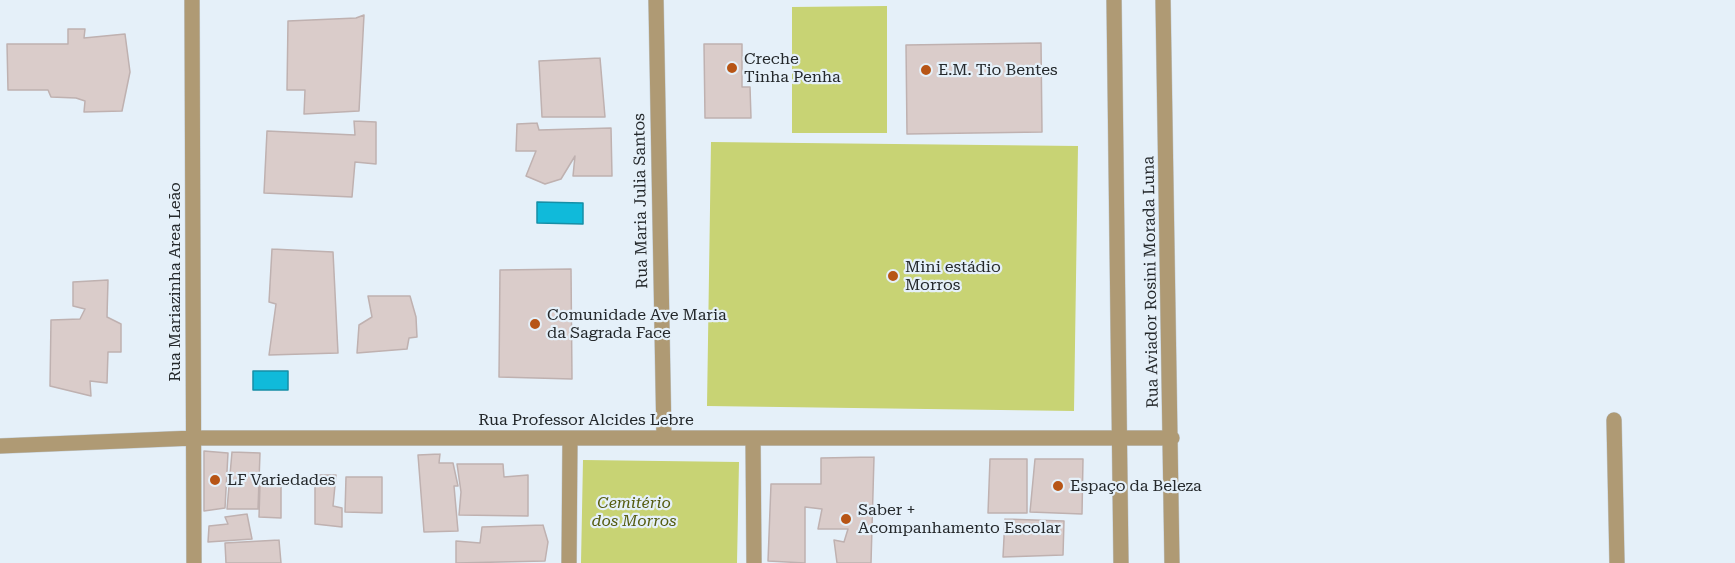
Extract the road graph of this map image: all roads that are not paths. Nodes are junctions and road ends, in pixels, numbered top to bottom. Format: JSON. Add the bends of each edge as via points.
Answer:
{"nodes":[{"id":1,"x":192,"y":0,"type":"edge"},
{"id":2,"x":656,"y":0,"type":"edge"},
{"id":3,"x":1114,"y":0,"type":"edge"},
{"id":4,"x":1163,"y":0,"type":"edge"},
{"id":5,"x":1614,"y":420,"type":"dead end"},
{"id":6,"x":194,"y":438,"type":"junction"},
{"id":7,"x":570,"y":438,"type":"junction"},
{"id":8,"x":664,"y":438,"type":"junction"},
{"id":9,"x":753,"y":438,"type":"junction"},
{"id":10,"x":1121,"y":438,"type":"junction"},
{"id":11,"x":1172,"y":438,"type":"junction"},
{"id":12,"x":0,"y":446,"type":"edge"},
{"id":13,"x":194,"y":563,"type":"edge"},
{"id":14,"x":569,"y":563,"type":"edge"},
{"id":15,"x":754,"y":563,"type":"edge"},
{"id":16,"x":1121,"y":563,"type":"edge"},
{"id":17,"x":1172,"y":563,"type":"edge"},
{"id":18,"x":1617,"y":563,"type":"edge"}],
"edges":[{"from":1,"to":6,"type":"street","name":"Rua Mariazinha Area Leão"},
{"from":2,"to":8,"type":"street","name":"Rua Maria Julia Santos"},
{"from":3,"to":10,"type":"street","name":"Rua Aviador Rosini Morada Luna"},
{"from":4,"to":11,"type":"street","name":"Rua Aviador Rosini Morada Luna"},
{"from":5,"to":18,"type":"street"},
{"from":6,"to":7,"type":"street","name":"Rua Professor Alcides Lebre"},
{"from":6,"to":12,"type":"street","name":"Rua Professor Alcides Lebre"},
{"from":6,"to":13,"type":"street","name":"Rua Mariazinha Area Leão"},
{"from":7,"to":8,"type":"street","name":"Rua Professor Alcides Lebre"},
{"from":7,"to":14,"type":"street"},
{"from":8,"to":9,"type":"street","name":"Rua Professor Alcides Lebre"},
{"from":9,"to":10,"type":"street","name":"Rua Professor Alcides Lebre"},
{"from":9,"to":15,"type":"street"},
{"from":10,"to":11,"type":"street","name":"Rua Professor Alcides Lebre"},
{"from":10,"to":16,"type":"street","name":"Rua Aviador Rosini Morada Luna"},
{"from":11,"to":17,"type":"street","name":"Rua Aviador Rosini Morada Luna"}]}
